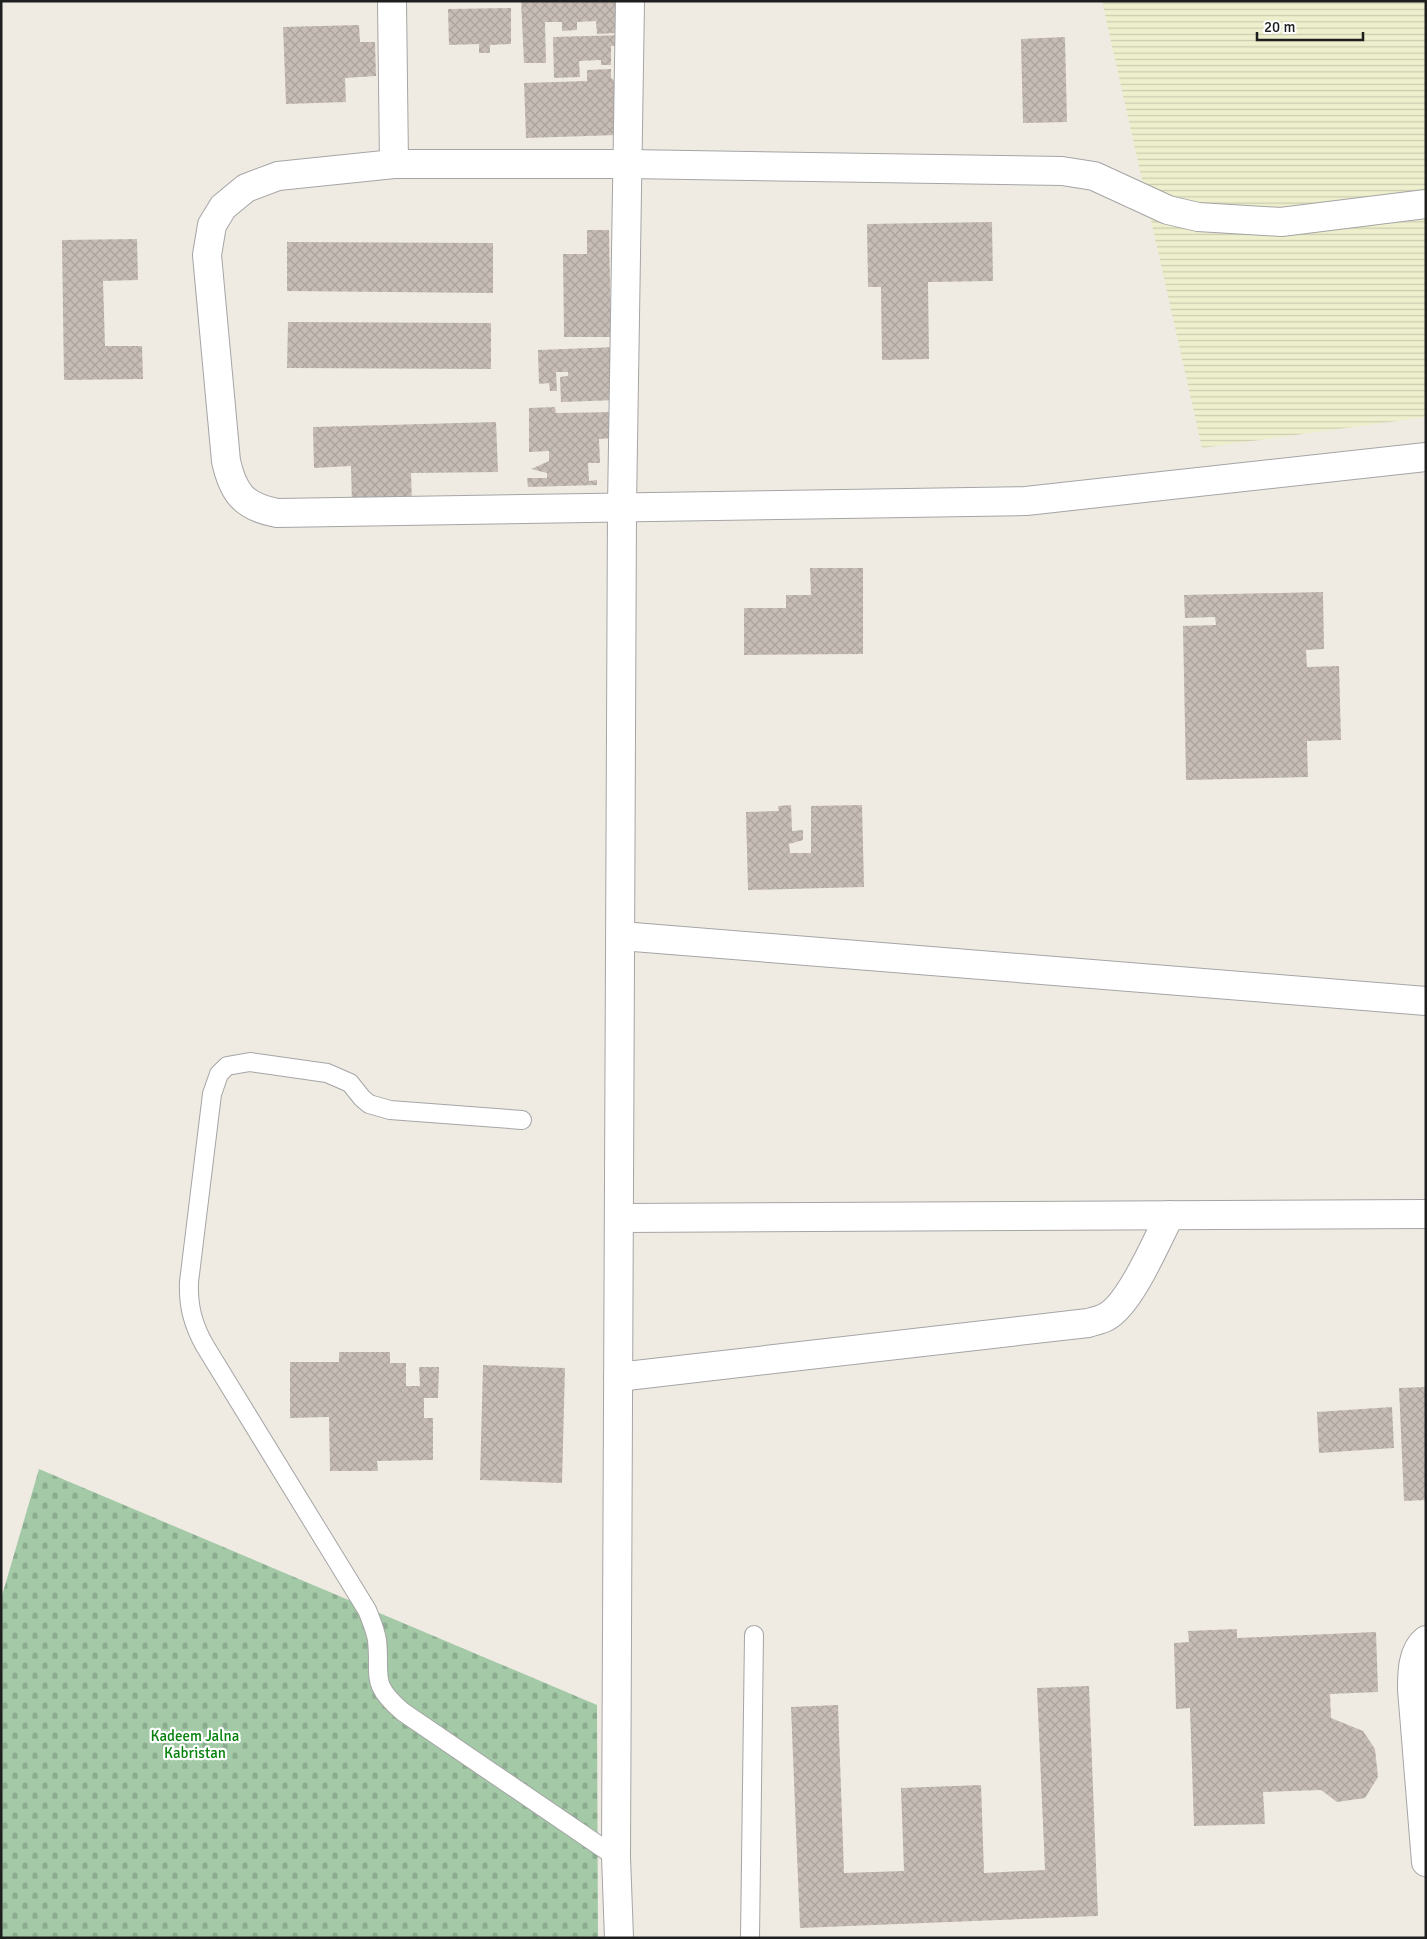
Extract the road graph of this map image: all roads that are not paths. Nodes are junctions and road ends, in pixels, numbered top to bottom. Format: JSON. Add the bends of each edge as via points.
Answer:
{"nodes":[{"id":1,"x":392,"y":1,"type":"edge"},
{"id":2,"x":630,"y":1,"type":"edge"},
{"id":3,"x":394,"y":164,"type":"junction"},
{"id":4,"x":628,"y":164,"type":"junction"},
{"id":5,"x":1426,"y":204,"type":"edge"},
{"id":6,"x":1426,"y":457,"type":"edge"},
{"id":7,"x":622,"y":507,"type":"junction"},
{"id":8,"x":621,"y":936,"type":"junction"},
{"id":9,"x":1426,"y":1001,"type":"edge"},
{"id":10,"x":522,"y":1120,"type":"dead end"},
{"id":11,"x":1426,"y":1214,"type":"edge"},
{"id":12,"x":1170,"y":1215,"type":"junction"},
{"id":13,"x":620,"y":1218,"type":"junction"},
{"id":14,"x":618,"y":1377,"type":"junction"},
{"id":15,"x":754,"y":1634,"type":"dead end"},
{"id":16,"x":1426,"y":1640,"type":"edge"},
{"id":17,"x":616,"y":1857,"type":"junction"},
{"id":18,"x":1426,"y":1862,"type":"edge"},
{"id":19,"x":619,"y":1938,"type":"edge"},
{"id":20,"x":750,"y":1938,"type":"edge"}],
"edges":[{"from":1,"to":3,"type":"street"},
{"from":2,"to":4,"type":"street"},
{"from":3,"to":4,"type":"street"},
{"from":3,"to":7,"type":"street","via":[[278,176],[246,188],[223,207],[212,225],[208,273],[226,461],[236,490],[249,505],[277,513]]},
{"from":4,"to":5,"type":"street","via":[[1062,171],[1094,176],[1168,210],[1198,216],[1280,222]]},
{"from":4,"to":7,"type":"street"},
{"from":6,"to":7,"type":"street","via":[[1026,501]]},
{"from":7,"to":8,"type":"street"},
{"from":8,"to":9,"type":"street"},
{"from":8,"to":13,"type":"street"},
{"from":10,"to":17,"type":"lane","via":[[390,1110],[369,1104],[350,1083],[327,1073],[250,1062],[227,1066],[219,1074],[212,1094],[188,1282],[189,1304],[205,1346],[367,1610],[377,1641],[377,1675],[389,1700]]},
{"from":11,"to":12,"type":"street"},
{"from":12,"to":13,"type":"street"},
{"from":12,"to":14,"type":"street","via":[[1119,1307],[1106,1317],[1088,1323]]},
{"from":13,"to":14,"type":"street"},
{"from":14,"to":17,"type":"street"},
{"from":15,"to":20,"type":"lane"},
{"from":16,"to":18,"type":"street","via":[[1420,1645],[1412,1668]]},
{"from":17,"to":19,"type":"street"}]}
